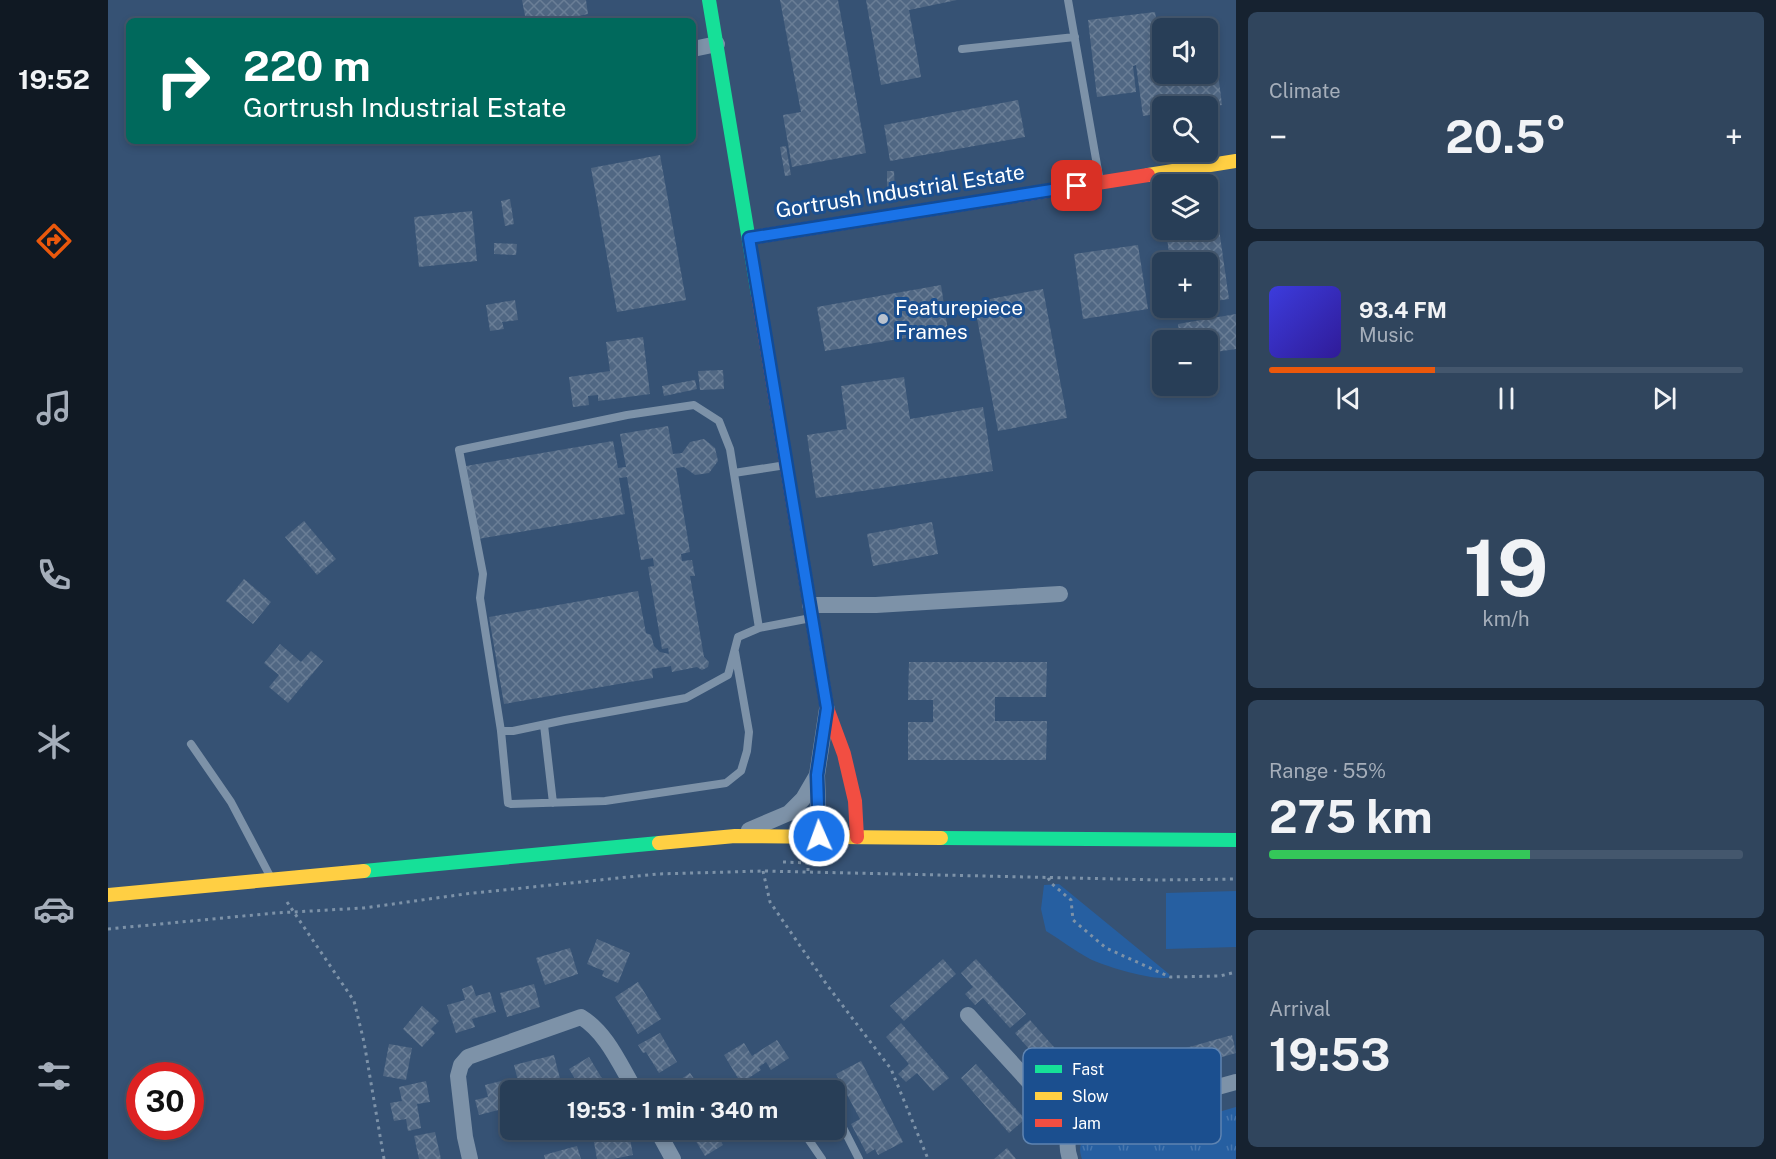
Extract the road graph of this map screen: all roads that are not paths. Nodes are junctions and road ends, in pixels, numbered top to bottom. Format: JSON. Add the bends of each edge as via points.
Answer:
{"nodes":[{"id":1,"x":709,"y":0,"type":"edge"},
{"id":2,"x":1068,"y":0,"type":"edge"},
{"id":3,"x":1075,"y":36,"type":"junction"},
{"id":4,"x":717,"y":44,"type":"junction"},
{"id":5,"x":696,"y":48,"type":"edge"},
{"id":6,"x":962,"y":49,"type":"dead end"},
{"id":7,"x":1236,"y":161,"type":"edge"},
{"id":8,"x":1100,"y":182,"type":"junction"},
{"id":9,"x":749,"y":238,"type":"junction"},
{"id":10,"x":786,"y":465,"type":"junction"},
{"id":11,"x":734,"y":473,"type":"junction"},
{"id":12,"x":1060,"y":594,"type":"dead end"},
{"id":13,"x":811,"y":612,"type":"junction"},
{"id":14,"x":759,"y":628,"type":"junction"},
{"id":15,"x":735,"y":649,"type":"junction"},
{"id":16,"x":827,"y":708,"type":"junction"},
{"id":17,"x":544,"y":724,"type":"junction"},
{"id":18,"x":501,"y":731,"type":"junction"},
{"id":19,"x":191,"y":744,"type":"dead end"},
{"id":20,"x":817,"y":775,"type":"junction"},
{"id":21,"x":553,"y":803,"type":"junction"},
{"id":22,"x":735,"y":836,"type":"junction"},
{"id":23,"x":819,"y":836,"type":"junction"},
{"id":24,"x":856,"y":837,"type":"junction"},
{"id":25,"x":1236,"y":840,"type":"edge"},
{"id":26,"x":271,"y":879,"type":"junction"},
{"id":27,"x":108,"y":895,"type":"edge"},
{"id":28,"x":968,"y":1015,"type":"dead end"},
{"id":29,"x":1023,"y":1075,"type":"edge"},
{"id":30,"x":628,"y":1080,"type":"edge"},
{"id":31,"x":1236,"y":1082,"type":"edge"},
{"id":32,"x":1221,"y":1086,"type":"edge"},
{"id":33,"x":845,"y":1131,"type":"edge"},
{"id":34,"x":663,"y":1140,"type":"edge"},
{"id":35,"x":809,"y":1140,"type":"edge"},
{"id":36,"x":1067,"y":1144,"type":"edge"},
{"id":37,"x":471,"y":1159,"type":"edge"},
{"id":38,"x":673,"y":1159,"type":"edge"},
{"id":39,"x":822,"y":1159,"type":"edge"},
{"id":40,"x":860,"y":1159,"type":"edge"},
{"id":41,"x":1070,"y":1159,"type":"edge"}],
"edges":[{"from":1,"to":4,"type":"main road","name":"Gortrush Industrial Estate"},
{"from":2,"to":3,"type":"lane"},
{"from":3,"to":6,"type":"lane"},
{"from":3,"to":8,"type":"lane"},
{"from":4,"to":5,"type":"street"},
{"from":4,"to":9,"type":"main road","name":"Gortrush Industrial Estate"},
{"from":7,"to":8,"type":"main road","name":"Gortrush Industrial Estate"},
{"from":8,"to":9,"type":"main road","name":"Gortrush Industrial Estate"},
{"from":9,"to":10,"type":"main road","name":"Gortrush Industrial Estate"},
{"from":10,"to":11,"type":"lane"},
{"from":10,"to":13,"type":"main road","name":"Gortrush Industrial Estate"},
{"from":11,"to":14,"type":"lane"},
{"from":11,"to":18,"type":"lane","via":[[719,421],[694,405],[459,450],[483,574],[480,598]]},
{"from":12,"to":13,"type":"street"},
{"from":13,"to":14,"type":"lane"},
{"from":13,"to":16,"type":"main road","name":"Gortrush Industrial Estate"},
{"from":14,"to":15,"type":"lane","via":[[738,637]]},
{"from":15,"to":17,"type":"lane","via":[[728,675],[686,698]]},
{"from":15,"to":21,"type":"lane","via":[[749,732],[741,771],[726,783],[605,801]]},
{"from":16,"to":20,"type":"street","name":"Gortrush Industrial Estate"},
{"from":16,"to":24,"type":"main road","name":"Gortrush Industrial Estate","via":[[844,754],[855,801]]},
{"from":17,"to":18,"type":"lane"},
{"from":17,"to":21,"type":"lane"},
{"from":18,"to":21,"type":"lane","via":[[508,802]]},
{"from":19,"to":26,"type":"lane","via":[[231,802]]},
{"from":20,"to":22,"type":"street","name":"Gortrush Industrial Estate","via":[[803,800],[789,813]]},
{"from":20,"to":23,"type":"street","name":"Gortrush Industrial Estate"},
{"from":22,"to":23,"type":"main road"},
{"from":22,"to":26,"type":"main road"},
{"from":23,"to":24,"type":"main road"},
{"from":24,"to":25,"type":"main road"},
{"from":26,"to":27,"type":"main road"},
{"from":28,"to":29,"type":"street"},
{"from":30,"to":37,"type":"street","via":[[605,1039],[581,1017],[468,1057],[458,1076]]},
{"from":31,"to":32,"type":"street"},
{"from":33,"to":40,"type":"lane"},
{"from":34,"to":38,"type":"street"},
{"from":35,"to":39,"type":"lane"},
{"from":36,"to":41,"type":"street"}]}
